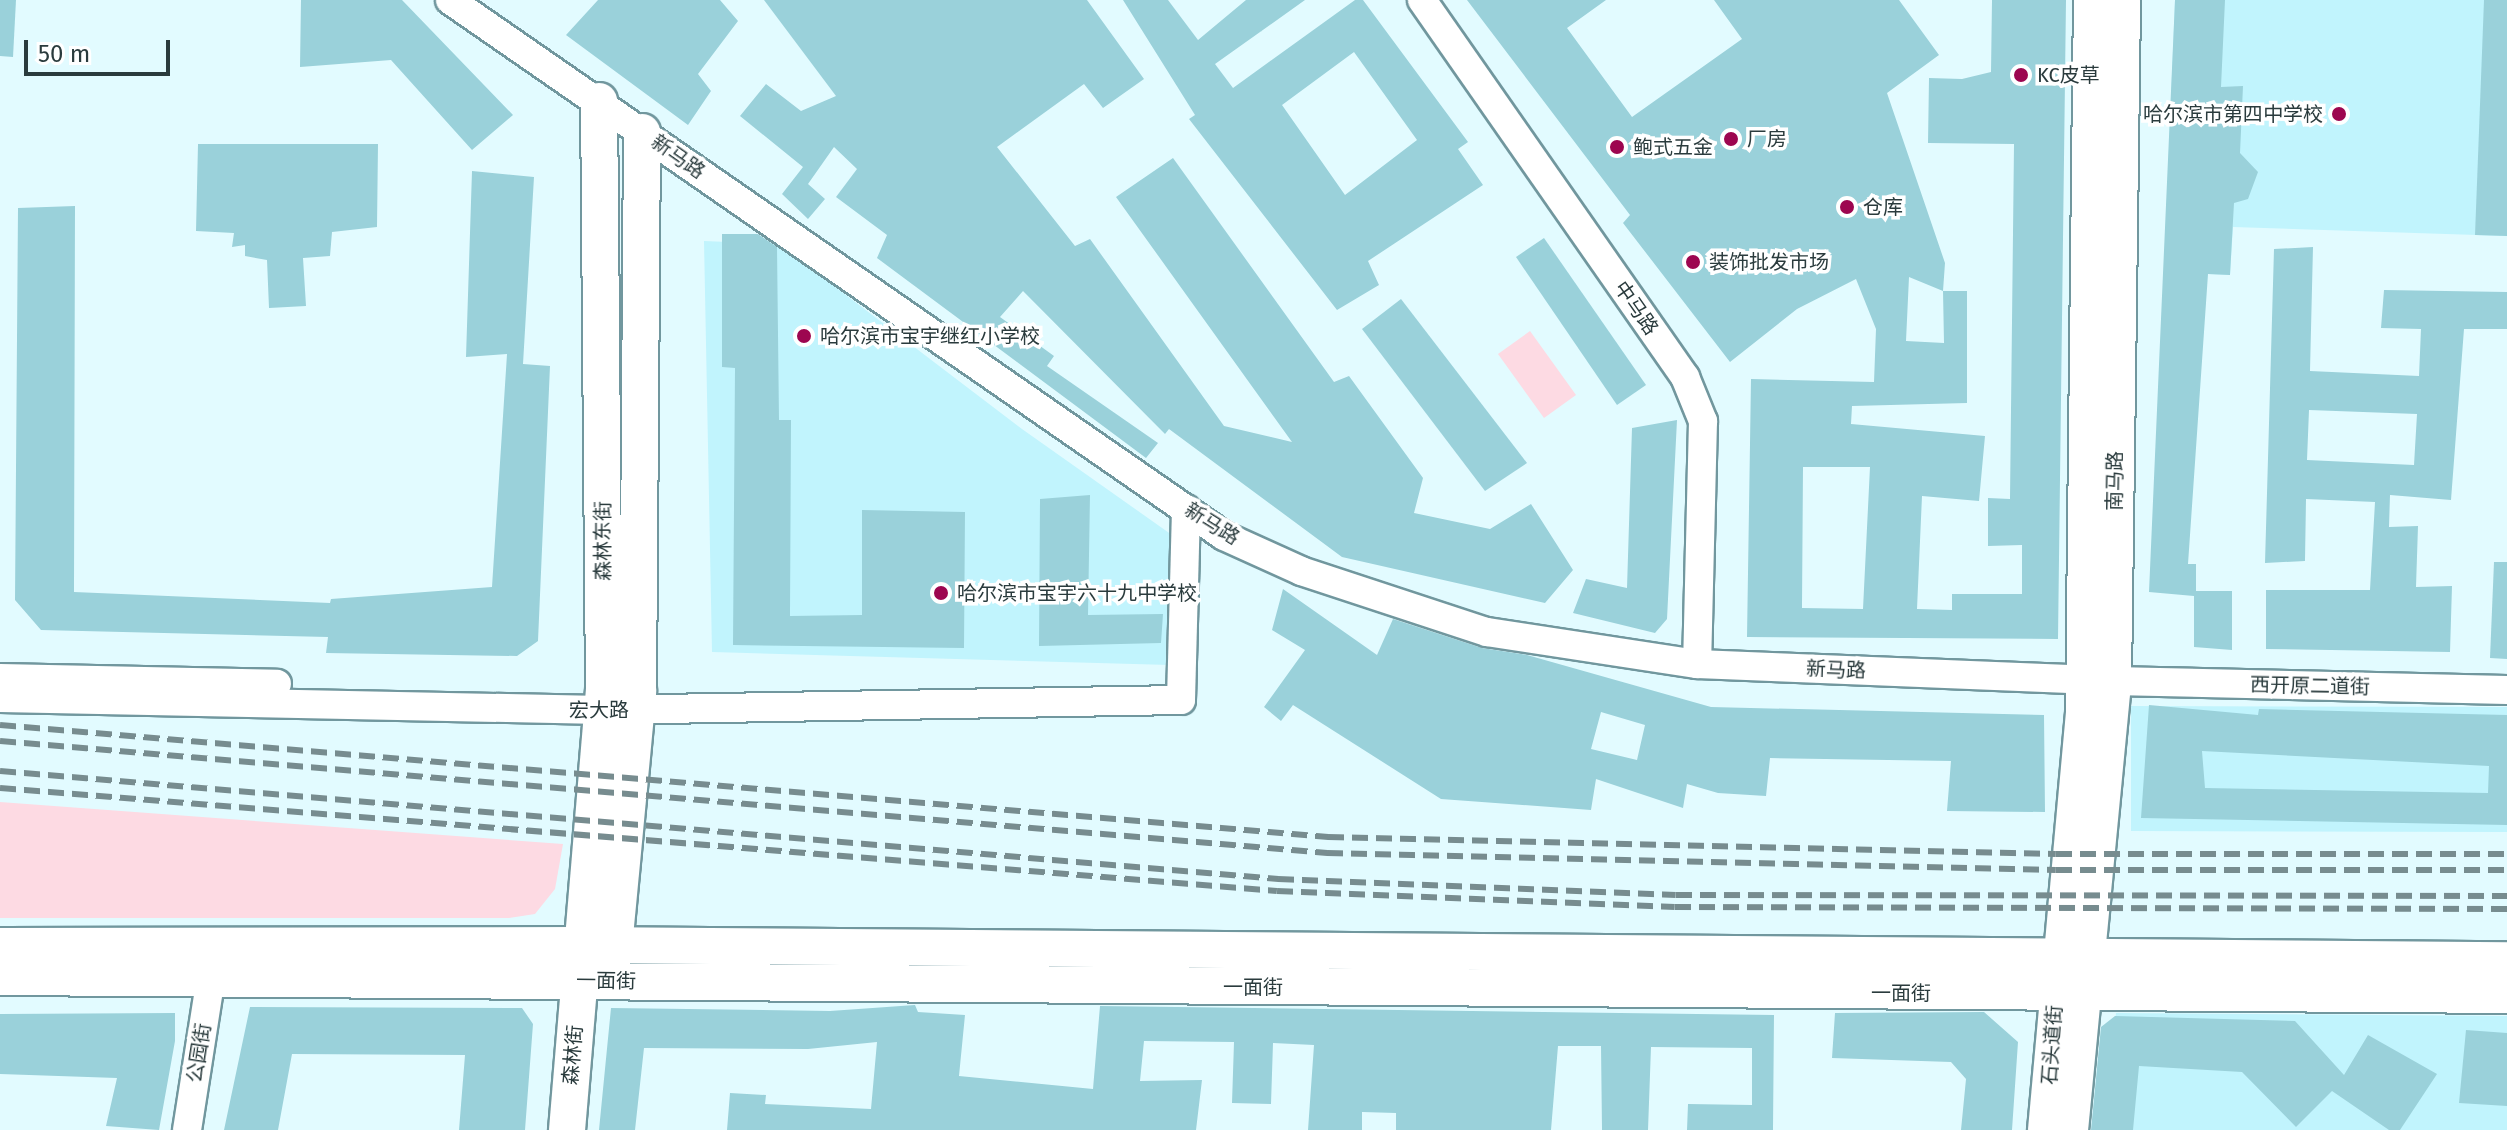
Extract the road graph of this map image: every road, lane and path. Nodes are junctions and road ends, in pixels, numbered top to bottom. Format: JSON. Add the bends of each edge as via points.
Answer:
{"nodes":[{"id":1,"x":450,"y":0,"type":"edge"},
{"id":2,"x":1422,"y":0,"type":"edge"},
{"id":3,"x":2092,"y":0,"type":"edge"},
{"id":4,"x":2122,"y":0,"type":"edge"},
{"id":5,"x":599,"y":101,"type":"junction"},
{"id":6,"x":642,"y":132,"type":"junction"},
{"id":7,"x":1186,"y":509,"type":"junction"},
{"id":8,"x":1697,"y":664,"type":"junction"},
{"id":9,"x":0,"y":678,"type":"edge"},
{"id":10,"x":2099,"y":681,"type":"junction"},
{"id":11,"x":2507,"y":690,"type":"edge"},
{"id":12,"x":0,"y":698,"type":"edge"},
{"id":13,"x":620,"y":701,"type":"junction"},
{"id":14,"x":0,"y":946,"type":"edge"},
{"id":15,"x":597,"y":946,"type":"junction"},
{"id":16,"x":2507,"y":960,"type":"edge"},
{"id":17,"x":211,"y":976,"type":"junction"},
{"id":18,"x":0,"y":977,"type":"edge"},
{"id":19,"x":2071,"y":977,"type":"junction"},
{"id":20,"x":580,"y":981,"type":"junction"},
{"id":21,"x":2507,"y":995,"type":"edge"},
{"id":22,"x":187,"y":1130,"type":"edge"},
{"id":23,"x":567,"y":1130,"type":"edge"},
{"id":24,"x":2046,"y":1130,"type":"edge"},
{"id":25,"x":2070,"y":1130,"type":"edge"}],
"edges":[{"from":1,"to":5,"type":"street","name":"新马路"},
{"from":2,"to":8,"type":"street","name":"中马路","via":[[1685,377],[1703,421]]},
{"from":3,"to":10,"type":"main road","name":"南马路"},
{"from":4,"to":10,"type":"main road","name":"南马路"},
{"from":5,"to":6,"type":"street","name":"新马路"},
{"from":5,"to":13,"type":"main road","name":"森林东街"},
{"from":6,"to":7,"type":"street","name":"新马路"},
{"from":6,"to":13,"type":"main road","name":"森林东街"},
{"from":7,"to":8,"type":"street","name":"新马路","via":[[1224,536],[1301,571],[1487,632]]},
{"from":7,"to":13,"type":"street","name":"宏大路","via":[[1181,700]]},
{"from":8,"to":10,"type":"street","name":"新马路"},
{"from":9,"to":13,"type":"street","name":"宏大路"},
{"from":10,"to":11,"type":"street","name":"西开原二道街"},
{"from":10,"to":19,"type":"main road","name":"南马路"},
{"from":12,"to":13,"type":"street","name":"宏大路"},
{"from":13,"to":15,"type":"main road","name":"森林东街"},
{"from":14,"to":15,"type":"main road","name":"一面街"},
{"from":15,"to":19,"type":"main road","name":"一面街"},
{"from":15,"to":20,"type":"main road","name":"森林东街"},
{"from":16,"to":19,"type":"main road","name":"一面街"},
{"from":17,"to":18,"type":"main road","name":"一面街"},
{"from":17,"to":20,"type":"main road","name":"一面街"},
{"from":17,"to":22,"type":"street","name":"公园街"},
{"from":19,"to":20,"type":"main road","name":"一面街"},
{"from":19,"to":21,"type":"main road","name":"一面街"},
{"from":19,"to":24,"type":"main road","name":"石头道街"},
{"from":19,"to":25,"type":"main road","name":"石头道街"},
{"from":20,"to":23,"type":"main road","name":"森林街"}]}
